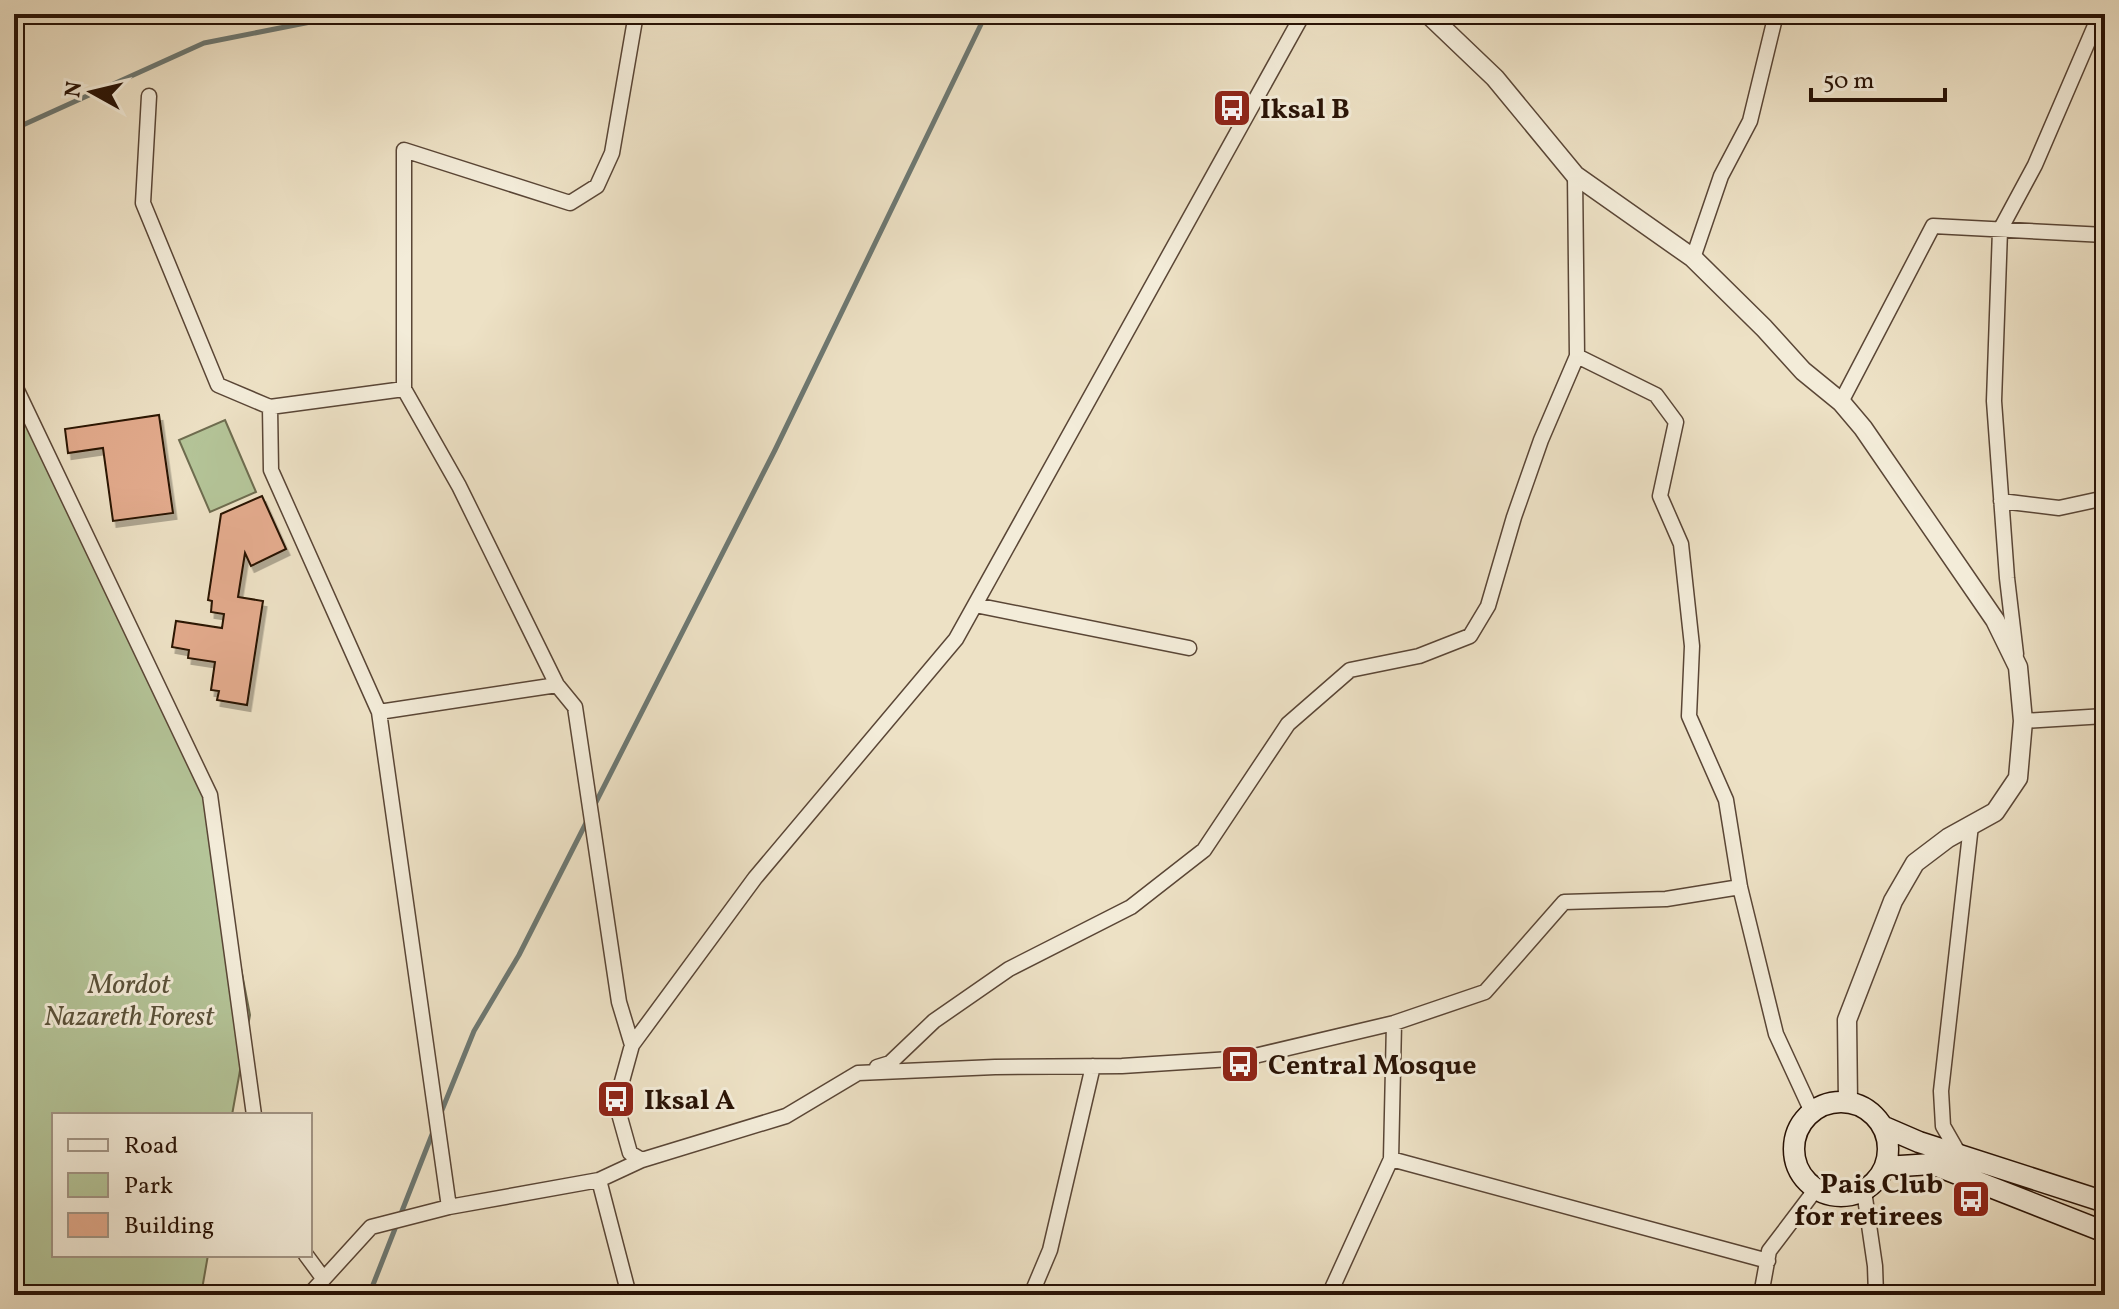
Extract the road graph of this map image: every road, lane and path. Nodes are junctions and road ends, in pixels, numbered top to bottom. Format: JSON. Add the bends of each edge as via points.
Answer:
{"nodes":[{"id":1,"x":636,"y":14,"type":"edge"},
{"id":2,"x":1303,"y":14,"type":"edge"},
{"id":3,"x":1428,"y":14,"type":"edge"},
{"id":4,"x":1776,"y":14,"type":"edge"},
{"id":5,"x":2100,"y":14,"type":"edge"},
{"id":6,"x":149,"y":96,"type":"dead end"},
{"id":7,"x":1575,"y":175,"type":"junction"},
{"id":8,"x":2000,"y":230,"type":"junction"},
{"id":9,"x":2105,"y":235,"type":"edge"},
{"id":10,"x":1693,"y":258,"type":"junction"},
{"id":11,"x":1577,"y":356,"type":"junction"},
{"id":12,"x":14,"y":384,"type":"edge"},
{"id":13,"x":404,"y":389,"type":"junction"},
{"id":14,"x":1841,"y":402,"type":"junction"},
{"id":15,"x":270,"y":407,"type":"junction"},
{"id":16,"x":2105,"y":498,"type":"edge"},
{"id":17,"x":2001,"y":501,"type":"junction"},
{"id":18,"x":975,"y":605,"type":"junction"},
{"id":19,"x":1189,"y":648,"type":"dead end"},
{"id":20,"x":2018,"y":667,"type":"junction"},
{"id":21,"x":557,"y":685,"type":"junction"},
{"id":22,"x":379,"y":712,"type":"junction"},
{"id":23,"x":2105,"y":716,"type":"edge"},
{"id":24,"x":2023,"y":721,"type":"junction"},
{"id":25,"x":1971,"y":825,"type":"junction"},
{"id":26,"x":1740,"y":887,"type":"junction"},
{"id":27,"x":1394,"y":1023,"type":"junction"},
{"id":28,"x":632,"y":1045,"type":"junction"},
{"id":29,"x":1093,"y":1066,"type":"junction"},
{"id":30,"x":858,"y":1073,"type":"junction"},
{"id":31,"x":1848,"y":1102,"type":"junction"},
{"id":32,"x":1812,"y":1112,"type":"junction"},
{"id":33,"x":254,"y":1113,"type":"edge"},
{"id":34,"x":1882,"y":1126,"type":"junction"},
{"id":35,"x":1959,"y":1154,"type":"junction"},
{"id":36,"x":1391,"y":1159,"type":"junction"},
{"id":37,"x":642,"y":1160,"type":"junction"},
{"id":38,"x":1885,"y":1167,"type":"junction"},
{"id":39,"x":599,"y":1180,"type":"junction"},
{"id":40,"x":1816,"y":1189,"type":"junction"},
{"id":41,"x":1864,"y":1191,"type":"junction"},
{"id":42,"x":2104,"y":1199,"type":"edge"},
{"id":43,"x":449,"y":1207,"type":"junction"},
{"id":44,"x":2105,"y":1232,"type":"edge"},
{"id":45,"x":307,"y":1257,"type":"edge"},
{"id":46,"x":1768,"y":1261,"type":"junction"},
{"id":47,"x":323,"y":1278,"type":"junction"},
{"id":48,"x":309,"y":1295,"type":"edge"},
{"id":49,"x":629,"y":1295,"type":"edge"},
{"id":50,"x":1031,"y":1295,"type":"edge"},
{"id":51,"x":1329,"y":1295,"type":"edge"},
{"id":52,"x":1761,"y":1295,"type":"edge"},
{"id":53,"x":1876,"y":1295,"type":"edge"}],
"edges":[{"from":1,"to":13,"type":"street","via":[[612,153],[597,186],[570,203],[404,150]]},
{"from":2,"to":18,"type":"street"},
{"from":3,"to":7,"type":"street","via":[[1495,78]]},
{"from":4,"to":10,"type":"street","via":[[1750,121],[1721,176]]},
{"from":5,"to":8,"type":"street","via":[[2035,165]]},
{"from":6,"to":15,"type":"street","via":[[143,203],[218,385]]},
{"from":7,"to":10,"type":"street"},
{"from":7,"to":11,"type":"street"},
{"from":8,"to":9,"type":"street"},
{"from":8,"to":14,"type":"street","via":[[1933,226]]},
{"from":8,"to":17,"type":"street","via":[[1994,401]]},
{"from":10,"to":14,"type":"street","via":[[1803,371]]},
{"from":11,"to":26,"type":"street","via":[[1656,395],[1676,422],[1660,496],[1681,544],[1692,646],[1689,716],[1726,800]]},
{"from":11,"to":30,"type":"street","via":[[1541,440],[1488,606],[1470,636],[1419,656],[1350,670],[1288,724],[1204,850],[1131,907],[1009,969],[934,1021],[890,1063]]},
{"from":12,"to":33,"type":"street","via":[[210,795]]},
{"from":13,"to":15,"type":"street"},
{"from":13,"to":21,"type":"street","via":[[459,486]]},
{"from":14,"to":20,"type":"street","via":[[1995,620]]},
{"from":15,"to":22,"type":"street","via":[[271,470]]},
{"from":16,"to":17,"type":"street","via":[[2059,508]]},
{"from":17,"to":20,"type":"street"},
{"from":18,"to":19,"type":"street"},
{"from":18,"to":28,"type":"street","via":[[956,639],[755,878]]},
{"from":20,"to":24,"type":"street"},
{"from":21,"to":22,"type":"street"},
{"from":21,"to":28,"type":"street","via":[[575,707],[619,1002]]},
{"from":22,"to":43,"type":"street"},
{"from":23,"to":24,"type":"street"},
{"from":24,"to":25,"type":"street","via":[[2018,778],[1995,812]]},
{"from":25,"to":31,"type":"street","via":[[1915,863],[1893,901],[1847,1020]]},
{"from":25,"to":35,"type":"street","via":[[1941,1091],[1943,1126]]},
{"from":26,"to":27,"type":"street","via":[[1666,899],[1564,902],[1485,992]]},
{"from":26,"to":32,"type":"street","via":[[1776,1034]]},
{"from":27,"to":29,"type":"street","via":[[1246,1058]]},
{"from":27,"to":36,"type":"street"},
{"from":28,"to":37,"type":"street","via":[[616,1103],[630,1153]]},
{"from":29,"to":30,"type":"street"},
{"from":29,"to":50,"type":"street","via":[[1050,1250]]},
{"from":30,"to":37,"type":"street","via":[[786,1116]]},
{"from":31,"to":32,"type":"main road"},
{"from":31,"to":34,"type":"main road"},
{"from":32,"to":40,"type":"main road","via":[[1802,1123],[1794,1152],[1797,1166]]},
{"from":34,"to":35,"type":"main road"},
{"from":34,"to":38,"type":"main road","via":[[1887,1139]]},
{"from":35,"to":42,"type":"main road"},
{"from":36,"to":46,"type":"street"},
{"from":36,"to":51,"type":"street"},
{"from":37,"to":39,"type":"street"},
{"from":38,"to":41,"type":"main road"},
{"from":38,"to":44,"type":"main road","via":[[1932,1164]]},
{"from":39,"to":43,"type":"street"},
{"from":39,"to":49,"type":"street"},
{"from":40,"to":41,"type":"main road","via":[[1839,1197]]},
{"from":40,"to":46,"type":"street","via":[[1769,1251]]},
{"from":41,"to":53,"type":"street"},
{"from":43,"to":47,"type":"street","via":[[371,1227]]},
{"from":45,"to":47,"type":"street"},
{"from":46,"to":52,"type":"street"},
{"from":47,"to":48,"type":"street"}]}
